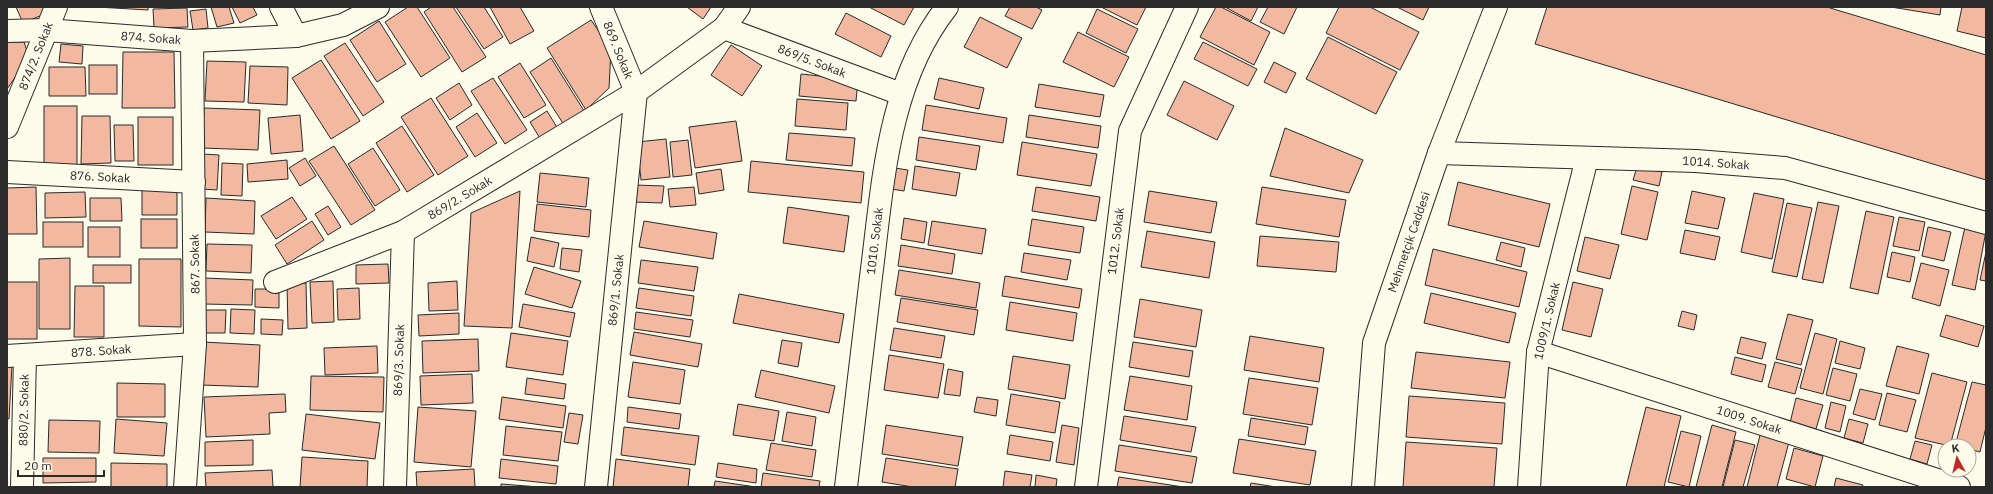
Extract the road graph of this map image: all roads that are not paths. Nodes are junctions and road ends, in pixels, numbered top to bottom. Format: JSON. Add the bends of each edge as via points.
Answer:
{"nodes":[{"id":1,"x":56,"y":7,"type":"edge"},
{"id":2,"x":281,"y":7,"type":"edge"},
{"id":3,"x":378,"y":7,"type":"edge"},
{"id":4,"x":601,"y":7,"type":"edge"},
{"id":5,"x":739,"y":7,"type":"edge"},
{"id":6,"x":947,"y":7,"type":"edge"},
{"id":7,"x":1187,"y":7,"type":"edge"},
{"id":8,"x":1496,"y":7,"type":"edge"},
{"id":9,"x":724,"y":28,"type":"junction"},
{"id":10,"x":46,"y":30,"type":"junction"},
{"id":11,"x":7,"y":31,"type":"edge"},
{"id":12,"x":296,"y":36,"type":"junction"},
{"id":13,"x":192,"y":41,"type":"junction"},
{"id":14,"x":636,"y":92,"type":"junction"},
{"id":15,"x":901,"y":94,"type":"junction"},
{"id":16,"x":7,"y":127,"type":"edge"},
{"id":17,"x":1439,"y":153,"type":"junction"},
{"id":18,"x":1587,"y":158,"type":"junction"},
{"id":19,"x":7,"y":172,"type":"edge"},
{"id":20,"x":194,"y":182,"type":"junction"},
{"id":21,"x":1986,"y":223,"type":"edge"},
{"id":22,"x":403,"y":232,"type":"junction"},
{"id":23,"x":275,"y":282,"type":"dead end"},
{"id":24,"x":195,"y":344,"type":"junction"},
{"id":25,"x":1538,"y":352,"type":"junction"},
{"id":26,"x":16,"y":356,"type":"edge"},
{"id":27,"x":22,"y":487,"type":"edge"},
{"id":28,"x":186,"y":487,"type":"edge"},
{"id":29,"x":395,"y":487,"type":"edge"},
{"id":30,"x":596,"y":487,"type":"edge"},
{"id":31,"x":846,"y":487,"type":"edge"},
{"id":32,"x":1086,"y":487,"type":"edge"},
{"id":33,"x":1363,"y":487,"type":"edge"},
{"id":34,"x":1528,"y":487,"type":"edge"},
{"id":35,"x":1959,"y":487,"type":"edge"}],
"edges":[{"from":1,"to":10,"type":"street","name":"874/2. Sokak"},
{"from":2,"to":12,"type":"street"},
{"from":3,"to":12,"type":"street","name":"874. Sokak","via":[[343,24]]},
{"from":4,"to":14,"type":"street","name":"869. Sokak"},
{"from":5,"to":9,"type":"street"},
{"from":6,"to":15,"type":"street","name":"1010. Sokak","via":[[931,27]]},
{"from":7,"to":32,"type":"street","name":"1012. Sokak","via":[[1130,131]]},
{"from":8,"to":17,"type":"street","name":"Mehmetçik Caddesi"},
{"from":9,"to":14,"type":"street"},
{"from":9,"to":15,"type":"street","name":"869/5. Sokak"},
{"from":10,"to":11,"type":"street","name":"874. Sokak"},
{"from":10,"to":13,"type":"street","name":"874. Sokak"},
{"from":10,"to":16,"type":"street","name":"874/2. Sokak"},
{"from":12,"to":13,"type":"street","name":"874. Sokak"},
{"from":13,"to":20,"type":"street","name":"867. Sokak"},
{"from":14,"to":22,"type":"street","name":"869/2. Sokak"},
{"from":14,"to":30,"type":"street","name":"869/1. Sokak"},
{"from":15,"to":31,"type":"street","name":"1010. Sokak","via":[[886,154]]},
{"from":17,"to":18,"type":"street","name":"1014. Sokak"},
{"from":17,"to":33,"type":"street","name":"Mehmetçik Caddesi","via":[[1374,343]]},
{"from":18,"to":21,"type":"street","name":"1014. Sokak","via":[[1696,161],[1785,168]]},
{"from":18,"to":25,"type":"street","name":"1009/1. Sokak"},
{"from":19,"to":20,"type":"street","name":"876. Sokak"},
{"from":20,"to":24,"type":"street","name":"867. Sokak"},
{"from":22,"to":23,"type":"street","name":"869/2. Sokak"},
{"from":22,"to":29,"type":"street","name":"869/3. Sokak"},
{"from":24,"to":26,"type":"street","name":"878. Sokak"},
{"from":24,"to":28,"type":"street","name":"867. Sokak"},
{"from":25,"to":34,"type":"street","name":"1009/1. Sokak"},
{"from":25,"to":35,"type":"street","name":"1009. Sokak"},
{"from":26,"to":27,"type":"street","name":"880/2. Sokak"}]}
